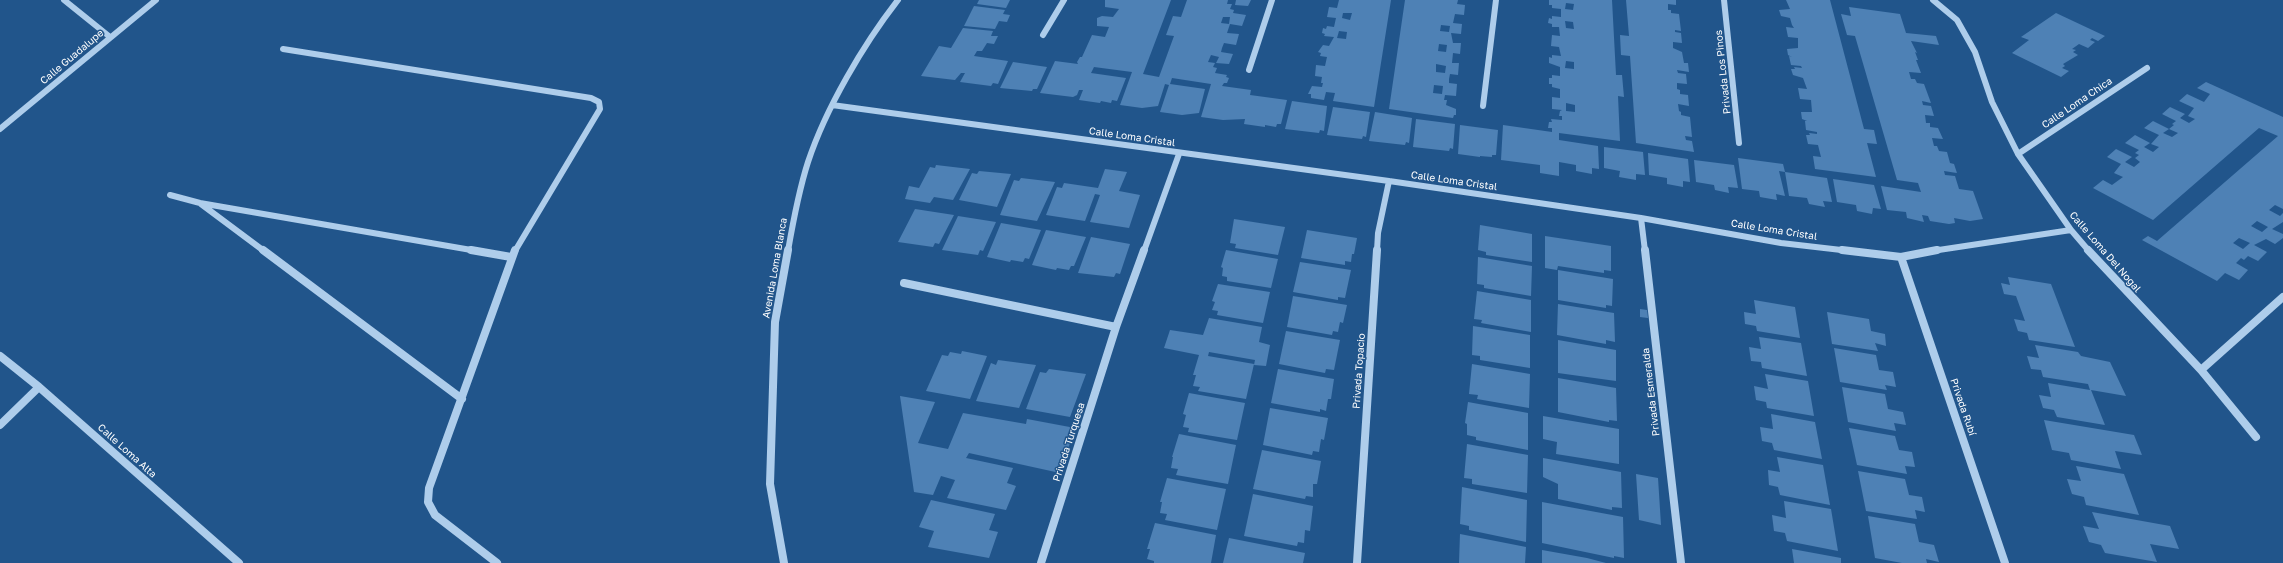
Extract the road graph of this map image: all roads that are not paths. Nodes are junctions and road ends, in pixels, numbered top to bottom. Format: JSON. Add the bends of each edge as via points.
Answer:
{"nodes":[{"id":1,"x":64,"y":0,"type":"edge"},
{"id":2,"x":156,"y":0,"type":"edge"},
{"id":3,"x":898,"y":0,"type":"edge"},
{"id":4,"x":1064,"y":0,"type":"edge"},
{"id":5,"x":1272,"y":0,"type":"edge"},
{"id":6,"x":1496,"y":0,"type":"edge"},
{"id":7,"x":1724,"y":0,"type":"edge"},
{"id":8,"x":1933,"y":0,"type":"edge"},
{"id":9,"x":1043,"y":35,"type":"dead end"},
{"id":10,"x":110,"y":37,"type":"junction"},
{"id":11,"x":283,"y":49,"type":"dead end"},
{"id":12,"x":2147,"y":68,"type":"dead end"},
{"id":13,"x":1249,"y":70,"type":"dead end"},
{"id":14,"x":832,"y":106,"type":"junction"},
{"id":15,"x":1483,"y":106,"type":"dead end"},
{"id":16,"x":0,"y":129,"type":"edge"},
{"id":17,"x":1739,"y":143,"type":"dead end"},
{"id":18,"x":1179,"y":154,"type":"junction"},
{"id":19,"x":2018,"y":154,"type":"junction"},
{"id":20,"x":1389,"y":181,"type":"junction"},
{"id":21,"x":170,"y":195,"type":"dead end"},
{"id":22,"x":200,"y":203,"type":"junction"},
{"id":23,"x":1641,"y":218,"type":"junction"},
{"id":24,"x":2071,"y":230,"type":"junction"},
{"id":25,"x":511,"y":257,"type":"junction"},
{"id":26,"x":1901,"y":257,"type":"junction"},
{"id":27,"x":904,"y":283,"type":"dead end"},
{"id":28,"x":2283,"y":297,"type":"edge"},
{"id":29,"x":1116,"y":327,"type":"junction"},
{"id":30,"x":0,"y":356,"type":"edge"},
{"id":31,"x":2201,"y":370,"type":"junction"},
{"id":32,"x":39,"y":387,"type":"junction"},
{"id":33,"x":462,"y":398,"type":"junction"},
{"id":34,"x":0,"y":425,"type":"edge"},
{"id":35,"x":2256,"y":437,"type":"dead end"},
{"id":36,"x":239,"y":563,"type":"edge"},
{"id":37,"x":497,"y":563,"type":"edge"},
{"id":38,"x":784,"y":563,"type":"edge"},
{"id":39,"x":1041,"y":563,"type":"edge"},
{"id":40,"x":1357,"y":563,"type":"edge"},
{"id":41,"x":1681,"y":563,"type":"edge"},
{"id":42,"x":2005,"y":563,"type":"edge"}],
"edges":[{"from":1,"to":10,"type":"street"},
{"from":2,"to":10,"type":"street","name":"Calle Guadalupe"},
{"from":3,"to":14,"type":"street","name":"Avenida Loma Blanca","via":[[880,23]]},
{"from":4,"to":9,"type":"street"},
{"from":5,"to":13,"type":"street"},
{"from":6,"to":15,"type":"street"},
{"from":7,"to":17,"type":"street","name":"Privada Los Pinos"},
{"from":8,"to":19,"type":"street","name":"Calle Loma Del Nogal","via":[[1958,20],[1975,52],[1992,102]]},
{"from":10,"to":16,"type":"street","name":"Calle Guadalupe"},
{"from":11,"to":25,"type":"street","via":[[591,98],[598,102],[600,109]]},
{"from":12,"to":19,"type":"street","name":"Calle Loma Chica"},
{"from":14,"to":18,"type":"street","name":"Calle Loma Cristal"},
{"from":14,"to":38,"type":"street","name":"Avenida Loma Blanca","via":[[808,162],[790,237],[775,322],[770,484]]},
{"from":18,"to":20,"type":"street","name":"Calle Loma Cristal"},
{"from":18,"to":29,"type":"street","name":"Privada Turquesa"},
{"from":19,"to":24,"type":"street","name":"Calle Loma Del Nogal"},
{"from":20,"to":23,"type":"street","name":"Calle Loma Cristal"},
{"from":20,"to":40,"type":"street","name":"Privada Topacio","via":[[1378,234]]},
{"from":21,"to":22,"type":"street"},
{"from":22,"to":25,"type":"street"},
{"from":22,"to":33,"type":"street"},
{"from":23,"to":26,"type":"street","name":"Calle Loma Cristal","via":[[1781,243]]},
{"from":23,"to":41,"type":"street","name":"Privada Esmeralda"},
{"from":24,"to":26,"type":"street","name":"Calle Loma Cristal"},
{"from":24,"to":31,"type":"street","name":"Calle Loma Del Nogal","via":[[2104,269]]},
{"from":25,"to":33,"type":"street"},
{"from":26,"to":42,"type":"street","name":"Privada Rubí"},
{"from":27,"to":29,"type":"street"},
{"from":28,"to":31,"type":"street"},
{"from":29,"to":39,"type":"street","name":"Privada Turquesa"},
{"from":30,"to":32,"type":"street","name":"Calle Loma Alta"},
{"from":31,"to":35,"type":"street","name":"Calle Loma Del Nogal"},
{"from":32,"to":34,"type":"street"},
{"from":32,"to":36,"type":"street","name":"Calle Loma Alta"},
{"from":33,"to":37,"type":"street","via":[[429,488],[428,502],[435,516]]}]}
